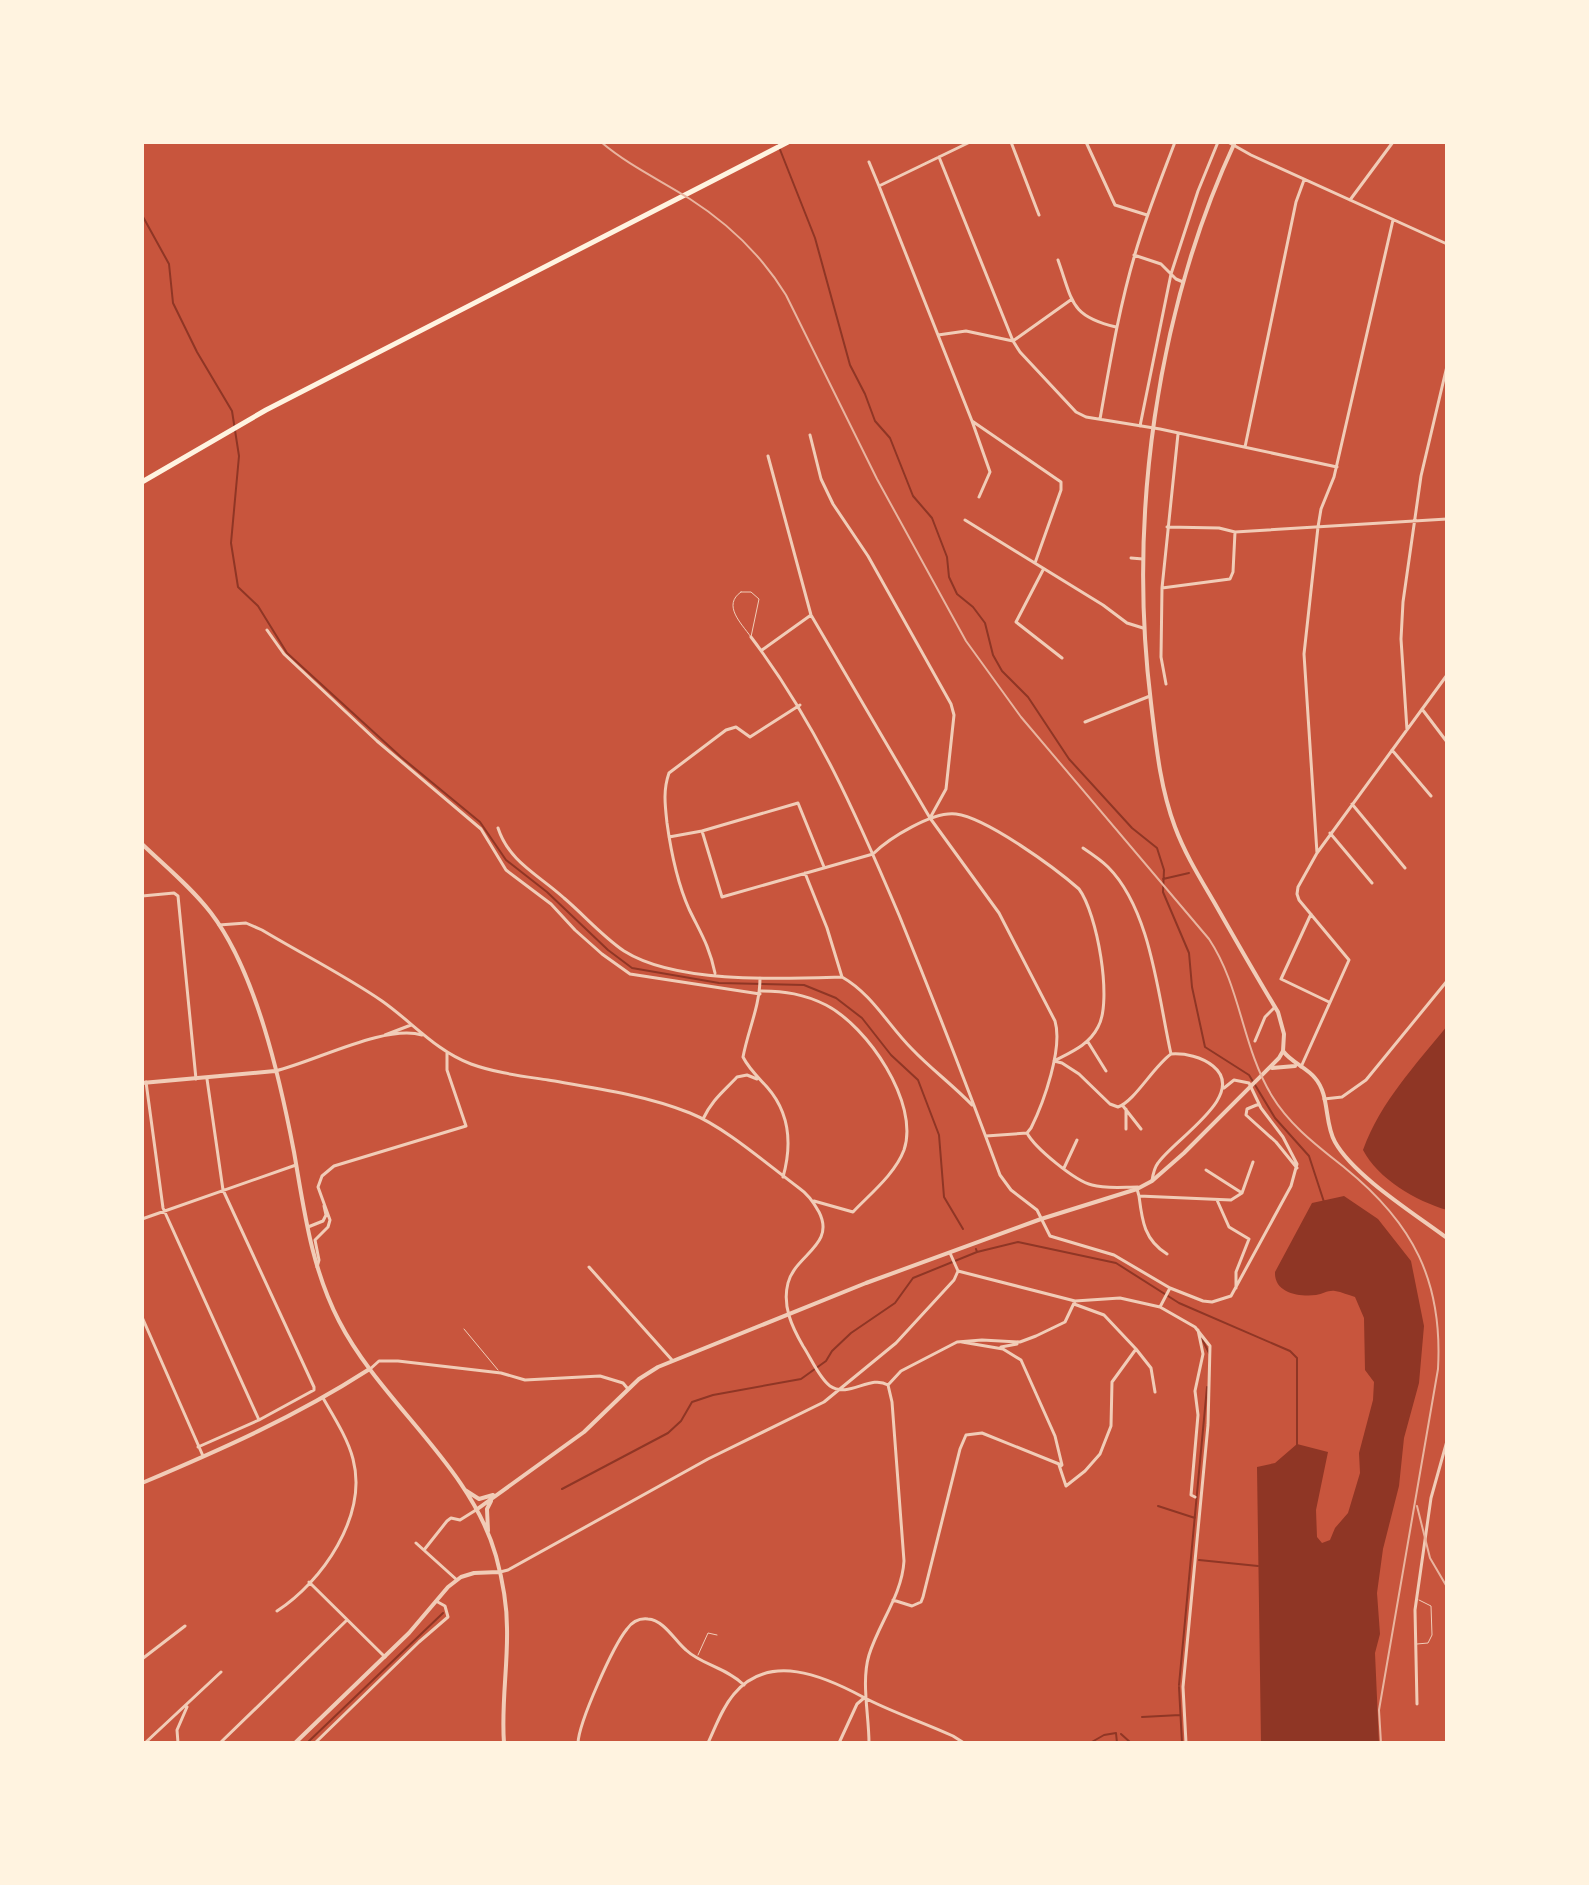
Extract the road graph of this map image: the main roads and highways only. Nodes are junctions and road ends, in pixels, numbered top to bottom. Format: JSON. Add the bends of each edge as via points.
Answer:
{"nodes":[{"id":1,"x":782,"y":145,"type":"edge"},
{"id":2,"x":142,"y":482,"type":"edge"}],
"edges":[{"from":1,"to":2,"type":"main road","via":[[236,427]]}]}
